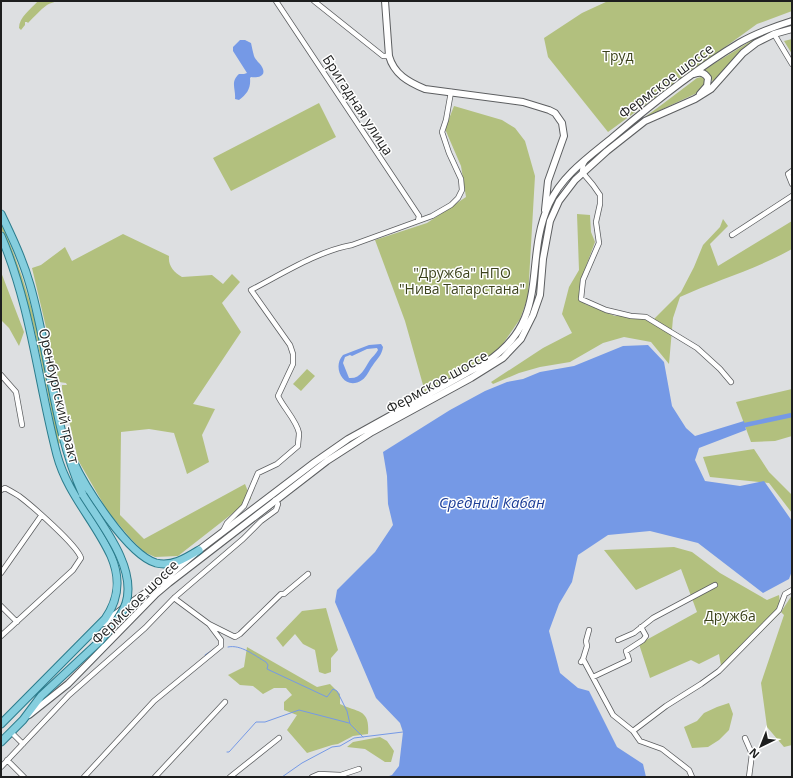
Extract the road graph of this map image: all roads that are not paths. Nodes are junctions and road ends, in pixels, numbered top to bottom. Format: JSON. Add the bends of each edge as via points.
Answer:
{"nodes":[{"id":1,"x":276,"y":1,"type":"edge"},
{"id":2,"x":314,"y":1,"type":"edge"},
{"id":3,"x":385,"y":1,"type":"edge"},
{"id":4,"x":792,"y":21,"type":"edge"},
{"id":5,"x":771,"y":28,"type":"junction"},
{"id":6,"x":792,"y":29,"type":"edge"},
{"id":7,"x":774,"y":34,"type":"junction"},
{"id":8,"x":389,"y":56,"type":"junction"},
{"id":9,"x":792,"y":64,"type":"edge"},
{"id":10,"x":692,"y":75,"type":"junction"},
{"id":11,"x":451,"y":92,"type":"junction"},
{"id":12,"x":695,"y":99,"type":"junction"},
{"id":13,"x":586,"y":159,"type":"junction"},
{"id":14,"x":792,"y":171,"type":"edge"},
{"id":15,"x":582,"y":172,"type":"junction"},
{"id":16,"x":550,"y":177,"type":"junction"},
{"id":17,"x":566,"y":178,"type":"junction"},
{"id":18,"x":792,"y":184,"type":"edge"},
{"id":19,"x":792,"y":196,"type":"edge"},
{"id":20,"x":1,"y":214,"type":"edge"},
{"id":21,"x":544,"y":216,"type":"junction"},
{"id":22,"x":418,"y":221,"type":"junction"},
{"id":23,"x":732,"y":235,"type":"dead end"},
{"id":24,"x":1,"y":236,"type":"edge"},
{"id":25,"x":1,"y":375,"type":"edge"},
{"id":26,"x":731,"y":382,"type":"dead end"},
{"id":27,"x":22,"y":426,"type":"dead end"},
{"id":28,"x":64,"y":438,"type":"junction"},
{"id":29,"x":3,"y":489,"type":"edge"},
{"id":30,"x":275,"y":500,"type":"junction"},
{"id":31,"x":41,"y":516,"type":"junction"},
{"id":32,"x":221,"y":534,"type":"junction"},
{"id":33,"x":199,"y":550,"type":"junction"},
{"id":34,"x":1,"y":573,"type":"edge"},
{"id":35,"x":308,"y":574,"type":"dead end"},
{"id":36,"x":715,"y":585,"type":"dead end"},
{"id":37,"x":792,"y":590,"type":"edge"},
{"id":38,"x":174,"y":598,"type":"junction"},
{"id":39,"x":1,"y":606,"type":"edge"},
{"id":40,"x":17,"y":622,"type":"junction"},
{"id":41,"x":209,"y":624,"type":"junction"},
{"id":42,"x":641,"y":627,"type":"junction"},
{"id":43,"x":94,"y":630,"type":"junction"},
{"id":44,"x":589,"y":630,"type":"dead end"},
{"id":45,"x":1,"y":636,"type":"edge"},
{"id":46,"x":618,"y":640,"type":"dead end"},
{"id":47,"x":593,"y":677,"type":"junction"},
{"id":48,"x":224,"y":702,"type":"dead end"},
{"id":49,"x":23,"y":720,"type":"junction"},
{"id":50,"x":1,"y":724,"type":"edge"},
{"id":51,"x":633,"y":730,"type":"junction"},
{"id":52,"x":11,"y":732,"type":"junction"},
{"id":53,"x":279,"y":738,"type":"dead end"},
{"id":54,"x":745,"y":738,"type":"dead end"},
{"id":55,"x":3,"y":740,"type":"edge"},
{"id":56,"x":23,"y":744,"type":"junction"},
{"id":57,"x":1,"y":745,"type":"edge"},
{"id":58,"x":7,"y":760,"type":"junction"},
{"id":59,"x":1,"y":767,"type":"edge"},
{"id":60,"x":359,"y":769,"type":"dead end"},
{"id":61,"x":24,"y":777,"type":"edge"},
{"id":62,"x":84,"y":777,"type":"edge"},
{"id":63,"x":155,"y":777,"type":"edge"},
{"id":64,"x":230,"y":777,"type":"edge"},
{"id":65,"x":312,"y":777,"type":"edge"},
{"id":66,"x":692,"y":777,"type":"edge"},
{"id":67,"x":749,"y":777,"type":"edge"}],
"edges":[{"from":1,"to":22,"type":"street","name":"Бригадная улица","via":[[419,216]]},
{"from":2,"to":8,"type":"street","via":[[383,56]]},
{"from":3,"to":8,"type":"main road"},
{"from":4,"to":5,"type":"main road","name":"Фермское шоссе"},
{"from":5,"to":7,"type":"main road"},
{"from":5,"to":10,"type":"main road","name":"Фермское шоссе","via":[[740,43]]},
{"from":6,"to":7,"type":"main road","name":"Фермское шоссе"},
{"from":7,"to":9,"type":"street"},
{"from":7,"to":12,"type":"main road","name":"Фермское шоссе","via":[[750,48],[711,89]]},
{"from":8,"to":11,"type":"main road","via":[[395,70],[410,83],[425,89]]},
{"from":10,"to":12,"type":"main road","via":[[701,72],[708,78],[707,86]]},
{"from":10,"to":13,"type":"main road","name":"Фермское шоссе"},
{"from":11,"to":16,"type":"main road","via":[[523,102],[555,113],[562,123],[564,136]]},
{"from":11,"to":22,"type":"street","via":[[442,132],[461,179],[462,190],[451,204]]},
{"from":12,"to":15,"type":"main road","name":"Фермское шоссе","via":[[645,121]]},
{"from":13,"to":15,"type":"street"},
{"from":13,"to":17,"type":"main road","name":"Фермское шоссе"},
{"from":14,"to":18,"type":"street","via":[[788,174]]},
{"from":15,"to":26,"type":"street","via":[[600,196],[600,204],[596,222],[599,243],[583,280],[581,299],[606,310],[646,317],[697,348]]},
{"from":15,"to":30,"type":"main road","name":"Фермское шоссе","via":[[555,209],[545,246],[537,306],[527,329],[513,349],[494,365],[372,432],[327,461]]},
{"from":16,"to":17,"type":"main road","via":[[551,184],[554,185]]},
{"from":16,"to":21,"type":"main road"},
{"from":17,"to":21,"type":"main road","name":"Фермское шоссе"},
{"from":19,"to":23,"type":"street"},
{"from":20,"to":28,"type":"main road","name":"Оренбургский тракт","via":[[30,285]]},
{"from":21,"to":32,"type":"main road","name":"Фермское шоссе","via":[[533,294],[527,314],[517,334],[502,350],[348,439]]},
{"from":22,"to":32,"type":"street","via":[[322,254],[251,290],[294,354],[293,364],[278,396],[299,432],[298,446],[277,464],[258,473],[244,506],[227,523]]},
{"from":24,"to":43,"type":"main road","name":"Оренбургский тракт","via":[[21,292],[57,456],[73,494],[116,569],[118,586],[113,606]]},
{"from":25,"to":27,"type":"street","via":[[16,392]]},
{"from":28,"to":33,"type":"main road","name":"Оренбургский тракт","via":[[86,486],[102,510],[143,557],[155,563],[179,562]]},
{"from":28,"to":49,"type":"main road","name":"Оренбургский тракт","bridge":true,"via":[[73,473],[111,539],[126,571],[128,591],[126,604],[115,623],[100,641],[41,696]]},
{"from":29,"to":31,"type":"street","via":[[18,496]]},
{"from":30,"to":38,"type":"street","via":[[278,504],[276,510]]},
{"from":30,"to":49,"type":"main road","name":"Фермское шоссе","via":[[165,587],[68,684]]},
{"from":31,"to":34,"type":"street"},
{"from":31,"to":40,"type":"street","via":[[72,544],[81,558],[73,570]]},
{"from":32,"to":33,"type":"main road","name":"Фермское шоссе"},
{"from":33,"to":43,"type":"main road","name":"Фермское шоссе","via":[[164,580]]},
{"from":35,"to":41,"type":"street","via":[[235,637]]},
{"from":36,"to":42,"type":"street"},
{"from":37,"to":51,"type":"street","via":[[785,594],[779,610],[719,671]]},
{"from":38,"to":41,"type":"street"},
{"from":38,"to":56,"type":"street","via":[[145,628],[69,695]]},
{"from":39,"to":40,"type":"street"},
{"from":40,"to":45,"type":"street"},
{"from":41,"to":62,"type":"street","via":[[221,640],[221,646],[154,701]]},
{"from":42,"to":46,"type":"street"},
{"from":42,"to":47,"type":"street","via":[[646,636],[626,650],[629,660]]},
{"from":43,"to":50,"type":"main road","name":"Оренбургский тракт"},
{"from":44,"to":47,"type":"street","via":[[582,660]]},
{"from":47,"to":51,"type":"street","via":[[613,715]]},
{"from":48,"to":63,"type":"street"},
{"from":49,"to":52,"type":"main road","name":"Оренбургский тракт"},
{"from":51,"to":66,"type":"street","via":[[640,741],[662,749],[689,770]]},
{"from":52,"to":55,"type":"main road","name":"Оренбургский тракт"},
{"from":52,"to":56,"type":"street"},
{"from":53,"to":64,"type":"street"},
{"from":54,"to":67,"type":"street","via":[[752,754]]},
{"from":55,"to":57,"type":"main road","name":"Оренбургский тракт"},
{"from":56,"to":58,"type":"street"},
{"from":58,"to":59,"type":"street"},
{"from":58,"to":61,"type":"street"},
{"from":60,"to":65,"type":"street","via":[[341,775],[319,774]]}]}
